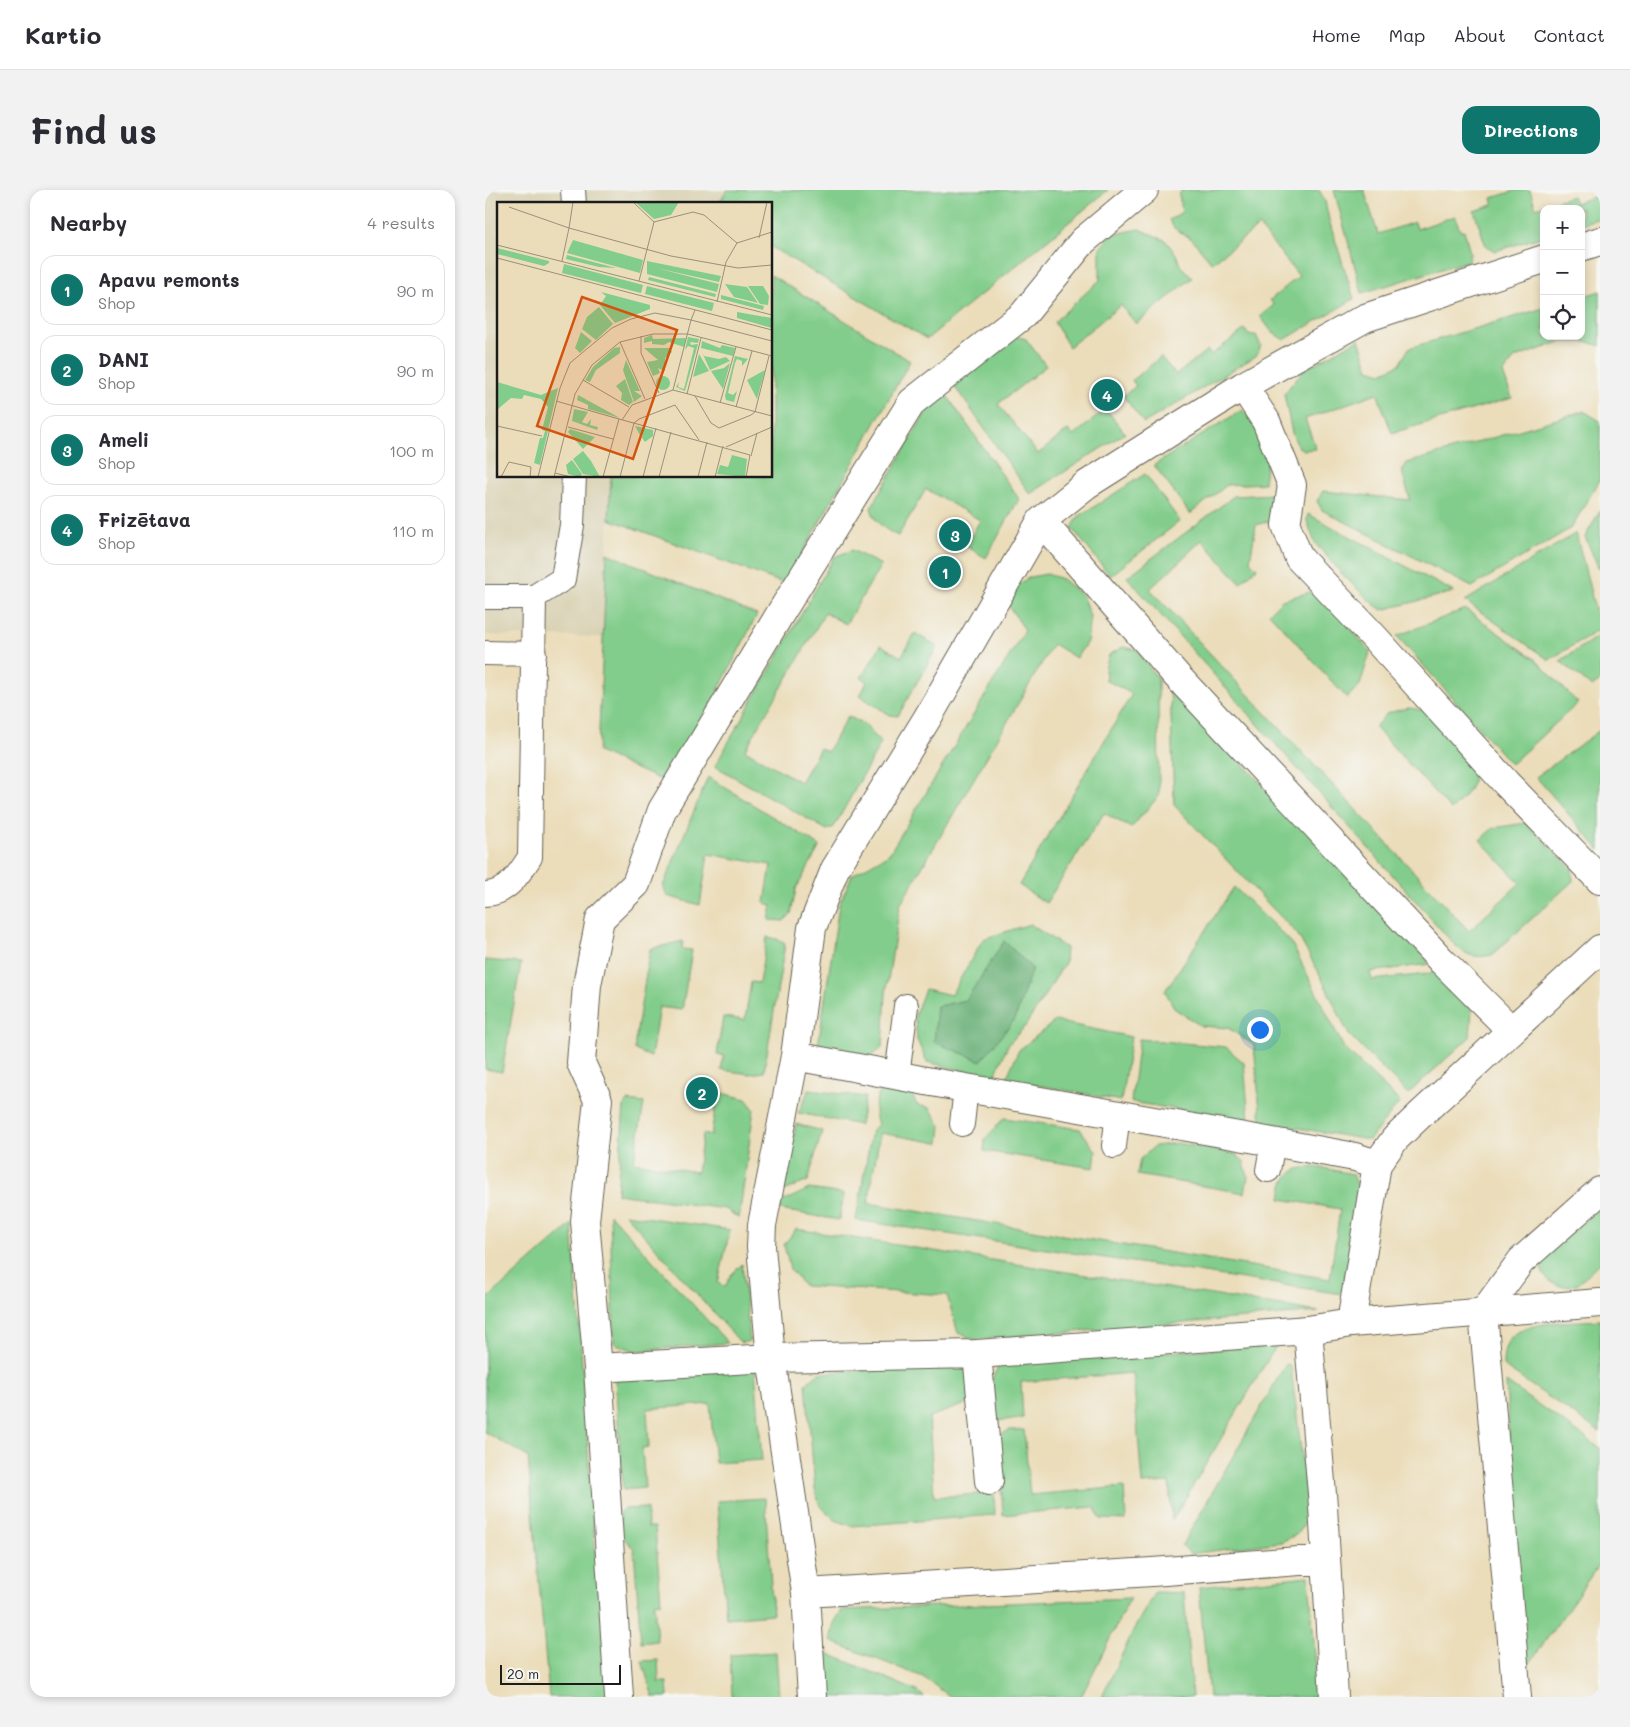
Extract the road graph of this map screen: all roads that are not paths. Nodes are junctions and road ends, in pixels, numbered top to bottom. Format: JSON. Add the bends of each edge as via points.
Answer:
{"nodes":[{"id":1,"x":1144,"y":190,"type":"edge"},
{"id":2,"x":1600,"y":241,"type":"edge"},
{"id":3,"x":1585,"y":246,"type":"edge"},
{"id":4,"x":1540,"y":259,"type":"edge"},
{"id":5,"x":1243,"y":386,"type":"junction"},
{"id":6,"x":574,"y":478,"type":"edge"},
{"id":7,"x":1041,"y":521,"type":"junction"},
{"id":8,"x":485,"y":597,"type":"edge"},
{"id":9,"x":534,"y":597,"type":"junction"},
{"id":10,"x":485,"y":653,"type":"edge"},
{"id":11,"x":534,"y":654,"type":"junction"},
{"id":12,"x":1600,"y":880,"type":"edge"},
{"id":13,"x":485,"y":894,"type":"edge"},
{"id":14,"x":1600,"y":949,"type":"edge"},
{"id":15,"x":906,"y":1006,"type":"dead end"},
{"id":16,"x":1511,"y":1030,"type":"junction"},
{"id":17,"x":795,"y":1056,"type":"junction"},
{"id":18,"x":897,"y":1076,"type":"junction"},
{"id":19,"x":966,"y":1088,"type":"junction"},
{"id":20,"x":1119,"y":1114,"type":"junction"},
{"id":21,"x":962,"y":1124,"type":"dead end"},
{"id":22,"x":1273,"y":1142,"type":"junction"},
{"id":23,"x":1114,"y":1146,"type":"dead end"},
{"id":24,"x":1377,"y":1164,"type":"junction"},
{"id":25,"x":1268,"y":1170,"type":"dead end"},
{"id":26,"x":1600,"y":1190,"type":"edge"},
{"id":27,"x":1600,"y":1303,"type":"edge"},
{"id":28,"x":1483,"y":1313,"type":"junction"},
{"id":29,"x":1351,"y":1323,"type":"junction"},
{"id":30,"x":1308,"y":1330,"type":"junction"},
{"id":31,"x":977,"y":1354,"type":"junction"},
{"id":32,"x":771,"y":1358,"type":"junction"},
{"id":33,"x":598,"y":1368,"type":"junction"},
{"id":34,"x":989,"y":1481,"type":"dead end"},
{"id":35,"x":1326,"y":1559,"type":"junction"},
{"id":36,"x":806,"y":1593,"type":"junction"},
{"id":37,"x":619,"y":1697,"type":"edge"},
{"id":38,"x":812,"y":1697,"type":"edge"},
{"id":39,"x":1334,"y":1697,"type":"edge"},
{"id":40,"x":1517,"y":1697,"type":"edge"}],
"edges":[{"from":1,"to":33,"type":"street","via":[[1083,240],[1023,315],[911,402],[662,810],[636,884],[600,919],[587,985],[581,1063],[598,1100],[585,1221]]},
{"from":2,"to":3,"type":"street"},
{"from":4,"to":5,"type":"street","via":[[1365,318]]},
{"from":5,"to":7,"type":"street","via":[[1087,485]]},
{"from":5,"to":12,"type":"street","via":[[1267,421],[1292,485],[1286,525],[1299,558]]},
{"from":6,"to":9,"type":"lane","via":[[572,526],[563,579]]},
{"from":7,"to":16,"type":"street","via":[[1177,676],[1441,960]]},
{"from":7,"to":17,"type":"street","via":[[835,869],[812,928]]},
{"from":8,"to":9,"type":"lane"},
{"from":9,"to":11,"type":"lane"},
{"from":10,"to":11,"type":"lane"},
{"from":11,"to":13,"type":"lane","via":[[530,857],[515,880],[493,894]]},
{"from":14,"to":16,"type":"street"},
{"from":15,"to":18,"type":"lane"},
{"from":16,"to":24,"type":"street","via":[[1395,1139]]},
{"from":17,"to":18,"type":"street"},
{"from":17,"to":32,"type":"street","via":[[762,1225]]},
{"from":18,"to":19,"type":"street"},
{"from":19,"to":20,"type":"street"},
{"from":19,"to":21,"type":"lane"},
{"from":20,"to":22,"type":"street"},
{"from":20,"to":23,"type":"lane"},
{"from":22,"to":24,"type":"street"},
{"from":22,"to":25,"type":"lane"},
{"from":24,"to":29,"type":"street"},
{"from":26,"to":28,"type":"street","via":[[1521,1261]]},
{"from":27,"to":28,"type":"street"},
{"from":28,"to":29,"type":"street"},
{"from":28,"to":40,"type":"street"},
{"from":29,"to":30,"type":"street"},
{"from":30,"to":31,"type":"street"},
{"from":30,"to":35,"type":"street"},
{"from":31,"to":32,"type":"street"},
{"from":31,"to":34,"type":"street"},
{"from":32,"to":33,"type":"street"},
{"from":32,"to":36,"type":"street"},
{"from":33,"to":37,"type":"street"},
{"from":35,"to":36,"type":"street"},
{"from":35,"to":39,"type":"street"},
{"from":36,"to":38,"type":"street"}]}
